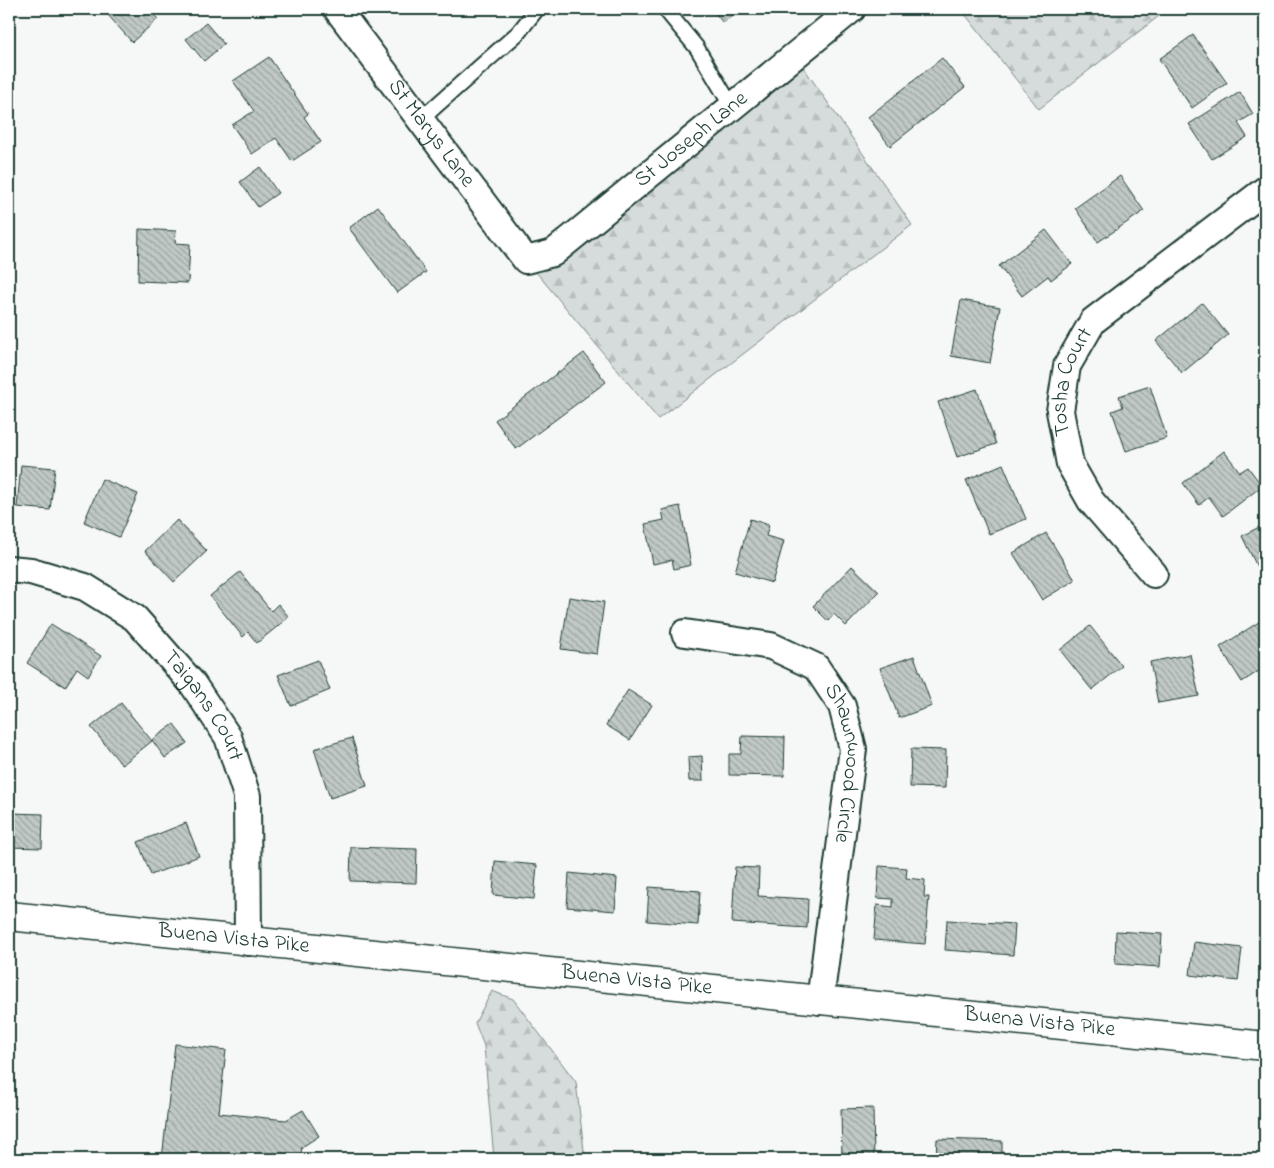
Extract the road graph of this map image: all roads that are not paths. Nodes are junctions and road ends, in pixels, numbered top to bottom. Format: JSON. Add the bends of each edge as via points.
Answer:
{"nodes":[{"id":1,"x":337,"y":9,"type":"edge"},
{"id":2,"x":536,"y":9,"type":"edge"},
{"id":3,"x":665,"y":9,"type":"edge"},
{"id":4,"x":852,"y":9,"type":"edge"},
{"id":5,"x":732,"y":107,"type":"junction"},
{"id":6,"x":420,"y":120,"type":"junction"},
{"id":7,"x":1265,"y":190,"type":"edge"},
{"id":8,"x":526,"y":260,"type":"joint"},
{"id":9,"x":9,"y":569,"type":"edge"},
{"id":10,"x":1154,"y":574,"type":"dead end"},
{"id":11,"x":685,"y":633,"type":"dead end"},
{"id":12,"x":9,"y":916,"type":"edge"},
{"id":13,"x":248,"y":942,"type":"junction"},
{"id":14,"x":820,"y":1002,"type":"junction"},
{"id":15,"x":1265,"y":1046,"type":"edge"}],
"edges":[{"from":1,"to":6,"type":"street","name":"St Marys Lane"},
{"from":2,"to":6,"type":"lane","via":[[518,33]]},
{"from":3,"to":5,"type":"lane","via":[[697,48]]},
{"from":4,"to":5,"type":"street","name":"St Joseph Lane"},
{"from":5,"to":8,"type":"street","name":"St Joseph Lane","via":[[553,253]]},
{"from":6,"to":8,"type":"street","name":"St Marys Lane"},
{"from":7,"to":10,"type":"street","name":"Tosha Court","via":[[1093,321],[1068,366],[1060,411],[1070,464],[1091,501]]},
{"from":9,"to":13,"type":"street","name":"Taigans Court","via":[[31,571],[84,587],[135,618],[192,683],[228,737],[247,796]]},
{"from":11,"to":14,"type":"street","name":"Shawnwood Circle","via":[[771,646],[816,667],[842,706],[853,749]]},
{"from":12,"to":13,"type":"main road","name":"Buena Vista Pike"},
{"from":13,"to":14,"type":"main road","name":"Buena Vista Pike"},
{"from":14,"to":15,"type":"main road","name":"Buena Vista Pike"}]}
